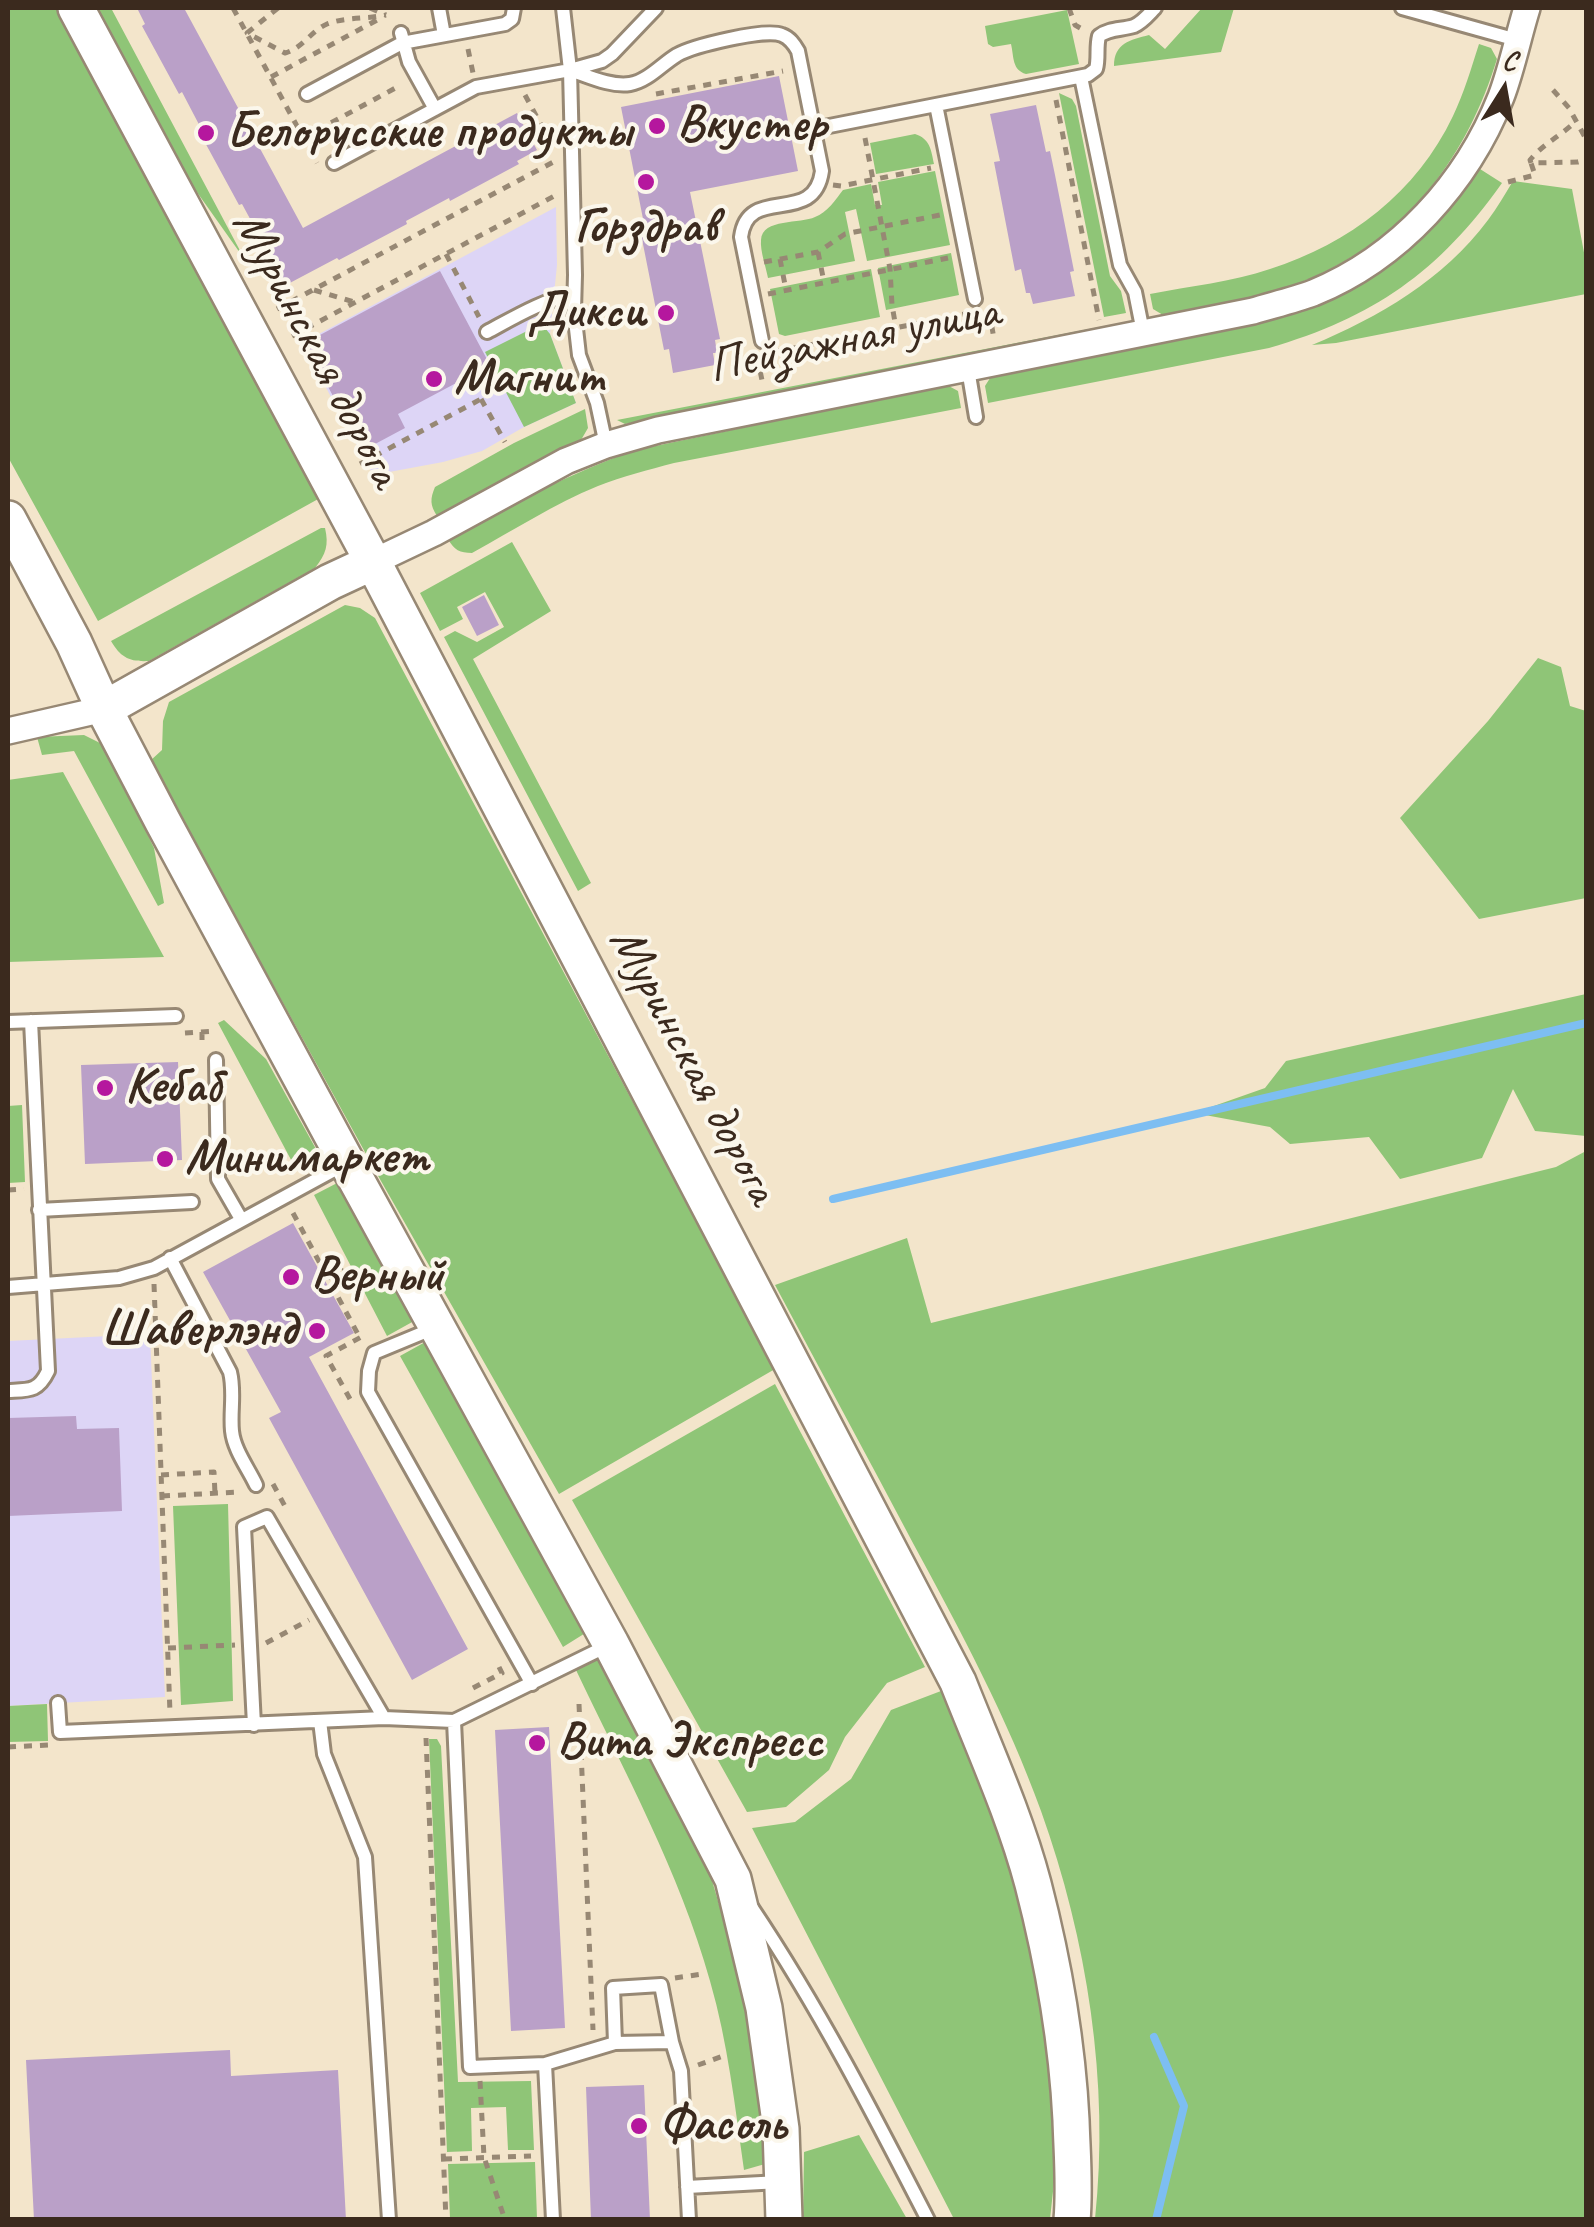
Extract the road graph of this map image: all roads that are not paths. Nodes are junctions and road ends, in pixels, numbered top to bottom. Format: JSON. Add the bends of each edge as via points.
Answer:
{"nodes":[{"id":1,"x":76,"y":8,"type":"edge"},
{"id":2,"x":439,"y":8,"type":"edge"},
{"id":3,"x":514,"y":8,"type":"edge"},
{"id":4,"x":563,"y":8,"type":"edge"},
{"id":5,"x":656,"y":8,"type":"edge"},
{"id":6,"x":1155,"y":8,"type":"edge"},
{"id":7,"x":1402,"y":8,"type":"edge"},
{"id":8,"x":1527,"y":8,"type":"edge"},
{"id":9,"x":401,"y":32,"type":"junction"},
{"id":10,"x":444,"y":35,"type":"junction"},
{"id":11,"x":1518,"y":40,"type":"junction"},
{"id":12,"x":570,"y":70,"type":"junction"},
{"id":13,"x":1082,"y":76,"type":"junction"},
{"id":14,"x":308,"y":94,"type":"dead end"},
{"id":15,"x":936,"y":105,"type":"junction"},
{"id":16,"x":434,"y":109,"type":"junction"},
{"id":17,"x":814,"y":129,"type":"junction"},
{"id":18,"x":334,"y":163,"type":"road end"},
{"id":19,"x":574,"y":294,"type":"junction"},
{"id":20,"x":975,"y":299,"type":"road end"},
{"id":21,"x":487,"y":332,"type":"road end"},
{"id":22,"x":1143,"y":332,"type":"junction"},
{"id":23,"x":762,"y":341,"type":"road end"},
{"id":24,"x":968,"y":369,"type":"junction"},
{"id":25,"x":976,"y":417,"type":"dead end"},
{"id":26,"x":606,"y":445,"type":"junction"},
{"id":27,"x":8,"y":518,"type":"edge"},
{"id":28,"x":373,"y":562,"type":"junction"},
{"id":29,"x":104,"y":709,"type":"junction"},
{"id":30,"x":8,"y":730,"type":"edge"},
{"id":31,"x":176,"y":1016,"type":"dead end"},
{"id":32,"x":31,"y":1021,"type":"junction"},
{"id":33,"x":8,"y":1022,"type":"edge"},
{"id":34,"x":216,"y":1060,"type":"dead end"},
{"id":35,"x":347,"y":1163,"type":"junction"},
{"id":36,"x":192,"y":1202,"type":"dead end"},
{"id":37,"x":40,"y":1210,"type":"junction"},
{"id":38,"x":240,"y":1219,"type":"junction"},
{"id":39,"x":170,"y":1258,"type":"junction"},
{"id":40,"x":43,"y":1284,"type":"junction"},
{"id":41,"x":8,"y":1286,"type":"edge"},
{"id":42,"x":436,"y":1327,"type":"junction"},
{"id":43,"x":8,"y":1391,"type":"edge"},
{"id":44,"x":256,"y":1485,"type":"road end"},
{"id":45,"x":611,"y":1644,"type":"junction"},
{"id":46,"x":532,"y":1684,"type":"junction"},
{"id":47,"x":58,"y":1703,"type":"dead end"},
{"id":48,"x":384,"y":1718,"type":"junction"},
{"id":49,"x":320,"y":1721,"type":"junction"},
{"id":50,"x":454,"y":1721,"type":"junction"},
{"id":51,"x":254,"y":1725,"type":"junction"},
{"id":52,"x":733,"y":1878,"type":"junction"},
{"id":53,"x":672,"y":2042,"type":"junction"},
{"id":54,"x":615,"y":2043,"type":"junction"},
{"id":55,"x":544,"y":2064,"type":"junction"},
{"id":56,"x":783,"y":2182,"type":"junction"},
{"id":57,"x":687,"y":2187,"type":"junction"},
{"id":58,"x":389,"y":2220,"type":"edge"},
{"id":59,"x":553,"y":2220,"type":"edge"},
{"id":60,"x":689,"y":2220,"type":"edge"},
{"id":61,"x":784,"y":2220,"type":"edge"},
{"id":62,"x":928,"y":2220,"type":"edge"},
{"id":63,"x":1072,"y":2220,"type":"edge"}],
"edges":[{"from":1,"to":28,"type":"street","name":"Муринская дорога"},
{"from":2,"to":10,"type":"lane"},
{"from":3,"to":10,"type":"lane","via":[[505,24]]},
{"from":4,"to":12,"type":"lane"},
{"from":5,"to":12,"type":"lane","via":[[612,54]]},
{"from":6,"to":13,"type":"lane","via":[[1133,26],[1099,36],[1096,69]]},
{"from":7,"to":11,"type":"lane"},
{"from":8,"to":11,"type":"street","name":"Пейзажная улица"},
{"from":9,"to":10,"type":"lane"},
{"from":9,"to":14,"type":"lane"},
{"from":9,"to":16,"type":"lane"},
{"from":11,"to":22,"type":"street","name":"Пейзажная улица","via":[[1470,157],[1443,196],[1374,261],[1314,292],[1253,311]]},
{"from":12,"to":16,"type":"lane","via":[[476,87]]},
{"from":12,"to":17,"type":"lane","via":[[630,84],[696,46],[780,34],[798,51]]},
{"from":12,"to":19,"type":"lane"},
{"from":13,"to":15,"type":"lane"},
{"from":13,"to":22,"type":"lane","via":[[1120,266],[1135,292]]},
{"from":15,"to":17,"type":"lane"},
{"from":15,"to":20,"type":"lane"},
{"from":16,"to":18,"type":"lane"},
{"from":17,"to":23,"type":"lane","via":[[822,171],[813,195],[760,210],[742,225]]},
{"from":19,"to":21,"type":"lane"},
{"from":19,"to":26,"type":"lane","via":[[579,355]]},
{"from":22,"to":24,"type":"street","name":"Пейзажная улица"},
{"from":24,"to":25,"type":"lane"},
{"from":24,"to":26,"type":"street","name":"Пейзажная улица"},
{"from":26,"to":28,"type":"street","name":"Пейзажная улица"},
{"from":27,"to":29,"type":"street"},
{"from":28,"to":29,"type":"street","name":"Пейзажная улица"},
{"from":28,"to":63,"type":"street","name":"Муринская дорога","via":[[958,1682],[1032,1882],[1058,1996],[1070,2098]]},
{"from":29,"to":30,"type":"street"},
{"from":29,"to":35,"type":"street"},
{"from":31,"to":32,"type":"lane"},
{"from":32,"to":33,"type":"lane"},
{"from":32,"to":37,"type":"lane"},
{"from":34,"to":38,"type":"lane","via":[[218,1179]]},
{"from":35,"to":38,"type":"lane"},
{"from":35,"to":42,"type":"street"},
{"from":36,"to":37,"type":"lane"},
{"from":37,"to":40,"type":"lane"},
{"from":38,"to":39,"type":"lane"},
{"from":39,"to":40,"type":"lane","via":[[119,1278]]},
{"from":39,"to":44,"type":"lane","via":[[230,1372],[232,1432]]},
{"from":40,"to":41,"type":"lane"},
{"from":40,"to":43,"type":"lane","via":[[48,1371],[30,1390]]},
{"from":42,"to":45,"type":"street"},
{"from":42,"to":46,"type":"lane","via":[[374,1354],[368,1392]]},
{"from":45,"to":46,"type":"lane"},
{"from":45,"to":52,"type":"street"},
{"from":46,"to":50,"type":"lane"},
{"from":47,"to":51,"type":"lane","via":[[60,1732]]},
{"from":48,"to":49,"type":"lane"},
{"from":48,"to":50,"type":"lane"},
{"from":48,"to":51,"type":"lane","via":[[267,1517],[244,1528]]},
{"from":49,"to":51,"type":"lane"},
{"from":49,"to":58,"type":"lane","via":[[324,1754],[364,1856]]},
{"from":50,"to":55,"type":"lane","via":[[470,2067]]},
{"from":52,"to":56,"type":"street","via":[[764,2008]]},
{"from":52,"to":62,"type":"lane","via":[[798,1977]]},
{"from":53,"to":54,"type":"lane"},
{"from":53,"to":54,"type":"lane","via":[[661,1986],[613,1988]]},
{"from":53,"to":57,"type":"lane"},
{"from":54,"to":55,"type":"lane"},
{"from":55,"to":59,"type":"lane"},
{"from":56,"to":57,"type":"lane"},
{"from":56,"to":61,"type":"street"},
{"from":57,"to":60,"type":"lane"}]}
